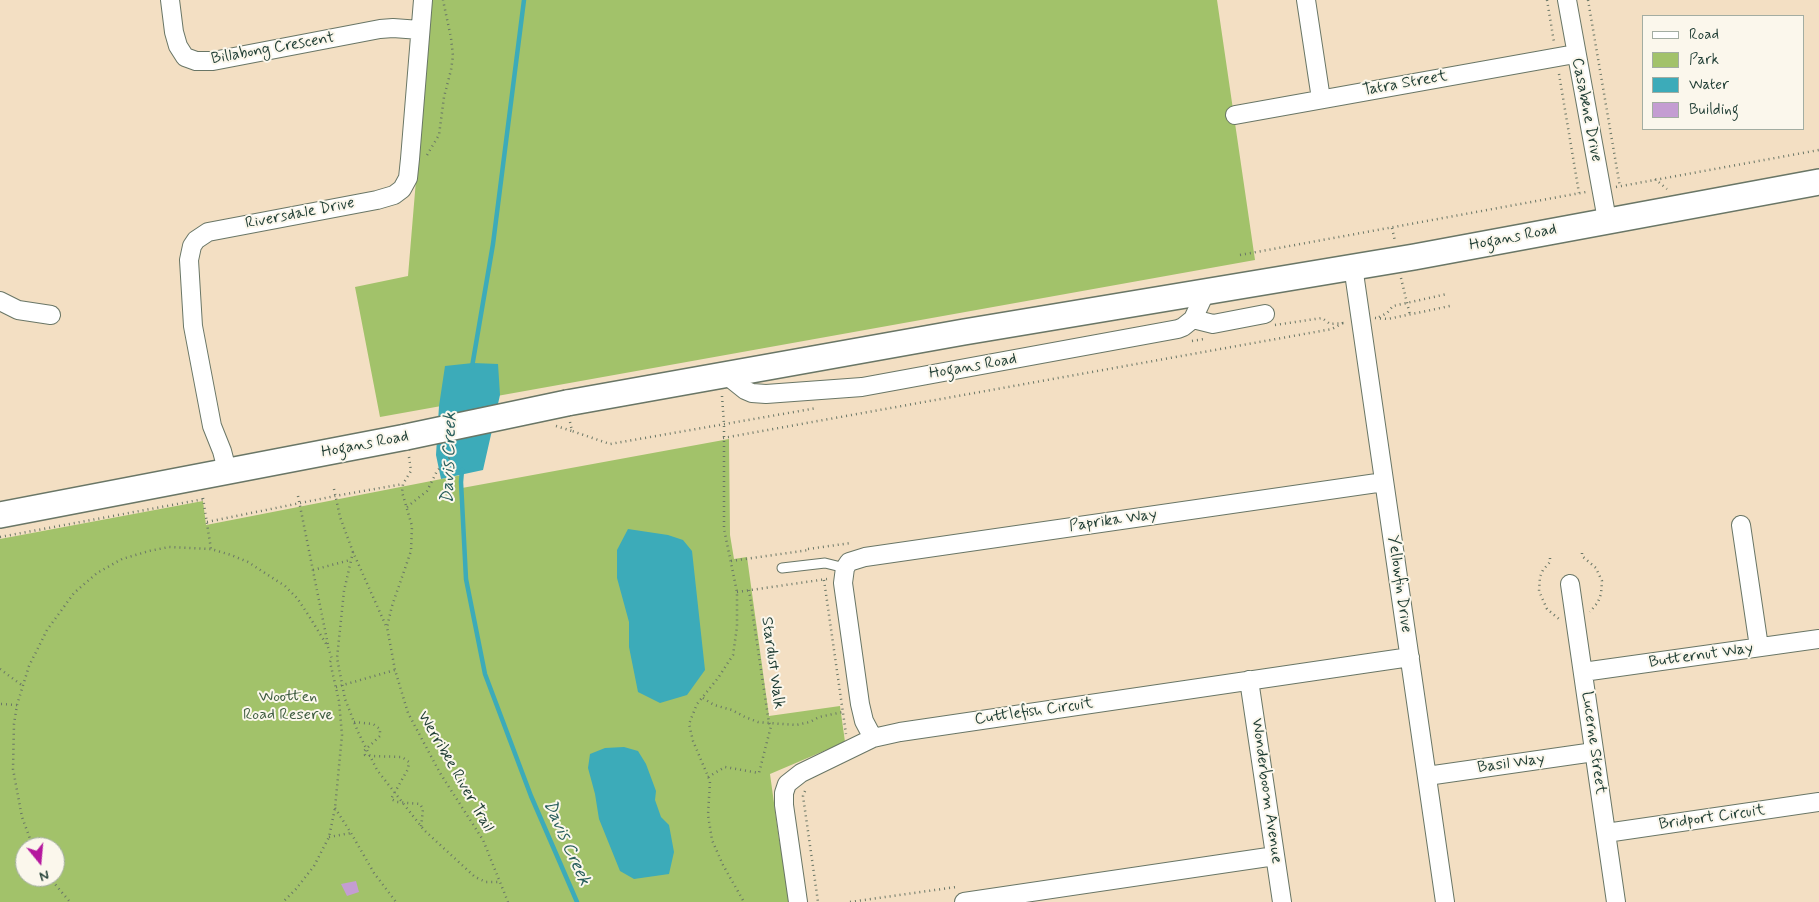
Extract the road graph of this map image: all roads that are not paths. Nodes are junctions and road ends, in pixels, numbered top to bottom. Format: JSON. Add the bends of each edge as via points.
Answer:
{"nodes":[{"id":1,"x":170,"y":0,"type":"edge"},
{"id":2,"x":422,"y":0,"type":"edge"},
{"id":3,"x":1306,"y":0,"type":"edge"},
{"id":4,"x":1567,"y":0,"type":"edge"},
{"id":5,"x":420,"y":30,"type":"junction"},
{"id":6,"x":1575,"y":54,"type":"junction"},
{"id":7,"x":1322,"y":99,"type":"junction"},
{"id":8,"x":1235,"y":115,"type":"dead end"},
{"id":9,"x":1819,"y":182,"type":"edge"},
{"id":10,"x":1607,"y":220,"type":"junction"},
{"id":11,"x":1353,"y":266,"type":"junction"},
{"id":12,"x":1206,"y":291,"type":"junction"},
{"id":13,"x":0,"y":301,"type":"edge"},
{"id":14,"x":52,"y":314,"type":"dead end"},
{"id":15,"x":1265,"y":314,"type":"dead end"},
{"id":16,"x":1193,"y":319,"type":"junction"},
{"id":17,"x":723,"y":382,"type":"junction"},
{"id":18,"x":211,"y":480,"type":"junction"},
{"id":19,"x":1384,"y":482,"type":"junction"},
{"id":20,"x":1,"y":520,"type":"edge"},
{"id":21,"x":1741,"y":525,"type":"dead end"},
{"id":22,"x":782,"y":568,"type":"dead end"},
{"id":23,"x":844,"y":572,"type":"junction"},
{"id":24,"x":1570,"y":584,"type":"dead end"},
{"id":25,"x":1819,"y":639,"type":"edge"},
{"id":26,"x":1759,"y":648,"type":"junction"},
{"id":27,"x":1410,"y":657,"type":"junction"},
{"id":28,"x":1583,"y":672,"type":"junction"},
{"id":29,"x":1249,"y":680,"type":"junction"},
{"id":30,"x":872,"y":738,"type":"junction"},
{"id":31,"x":1594,"y":752,"type":"junction"},
{"id":32,"x":1427,"y":776,"type":"junction"},
{"id":33,"x":1819,"y":802,"type":"edge"},
{"id":34,"x":1606,"y":833,"type":"junction"},
{"id":35,"x":1275,"y":856,"type":"junction"},
{"id":36,"x":798,"y":902,"type":"edge"},
{"id":37,"x":964,"y":902,"type":"edge"},
{"id":38,"x":1282,"y":902,"type":"edge"},
{"id":39,"x":1445,"y":902,"type":"edge"},
{"id":40,"x":1616,"y":902,"type":"edge"}],
"edges":[{"from":1,"to":5,"type":"street","name":"Billabong Crescent","via":[[178,46],[185,57],[196,61],[213,61],[393,28]]},
{"from":2,"to":5,"type":"street","name":"Riversdale Drive"},
{"from":3,"to":7,"type":"street"},
{"from":4,"to":6,"type":"street","name":"Casabene Drive"},
{"from":5,"to":18,"type":"street","name":"Riversdale Drive","via":[[408,178],[398,193],[378,200],[215,230],[202,235],[192,246],[189,260],[191,314],[212,426]]},
{"from":6,"to":7,"type":"street","name":"Tatra Street"},
{"from":6,"to":10,"type":"street","name":"Casabene Drive"},
{"from":7,"to":8,"type":"street","name":"Tatra Street"},
{"from":9,"to":10,"type":"street","name":"Hogans Road"},
{"from":10,"to":11,"type":"street","name":"Hogans Road"},
{"from":11,"to":12,"type":"street","name":"Hogans Road"},
{"from":11,"to":19,"type":"street","name":"Yellowfin Drive"},
{"from":12,"to":16,"type":"street"},
{"from":12,"to":17,"type":"street","name":"Hogans Road"},
{"from":13,"to":14,"type":"street","via":[[18,310]]},
{"from":15,"to":16,"type":"street","via":[[1213,324]]},
{"from":16,"to":17,"type":"street","name":"Hogans Road","via":[[1171,331],[839,390],[766,394],[752,393]]},
{"from":17,"to":18,"type":"street","name":"Hogans Road","bridge":true,"via":[[567,404],[408,446]]},
{"from":18,"to":20,"type":"street","name":"Hogans Road"},
{"from":19,"to":23,"type":"street","name":"Paprika Way","via":[[865,557],[849,562]]},
{"from":19,"to":27,"type":"street","name":"Yellowfin Drive"},
{"from":21,"to":26,"type":"street"},
{"from":22,"to":23,"type":"lane","via":[[825,563]]},
{"from":23,"to":30,"type":"street","via":[[860,704]]},
{"from":24,"to":28,"type":"street","name":"Lucerne Street"},
{"from":25,"to":26,"type":"street","name":"Butternut Way"},
{"from":26,"to":28,"type":"street","name":"Butternut Way"},
{"from":27,"to":29,"type":"street","name":"Cuttlefish Circuit"},
{"from":27,"to":32,"type":"street","name":"Yellowfin Drive"},
{"from":28,"to":31,"type":"street","name":"Lucerne Street"},
{"from":29,"to":30,"type":"street","name":"Cuttlefish Circuit"},
{"from":29,"to":35,"type":"street","name":"Wonderboom Avenue"},
{"from":30,"to":36,"type":"street","name":"Cuttlefish Circuit","via":[[801,773],[787,784],[784,805]]},
{"from":31,"to":32,"type":"street","name":"Basil Way"},
{"from":31,"to":34,"type":"street","name":"Lucerne Street"},
{"from":32,"to":39,"type":"street","name":"Yellowfin Drive"},
{"from":33,"to":34,"type":"street","name":"Bridport Circuit"},
{"from":34,"to":40,"type":"street","name":"Lucerne Street"},
{"from":35,"to":37,"type":"street"},
{"from":35,"to":38,"type":"street","name":"Wonderboom Avenue"}]}
